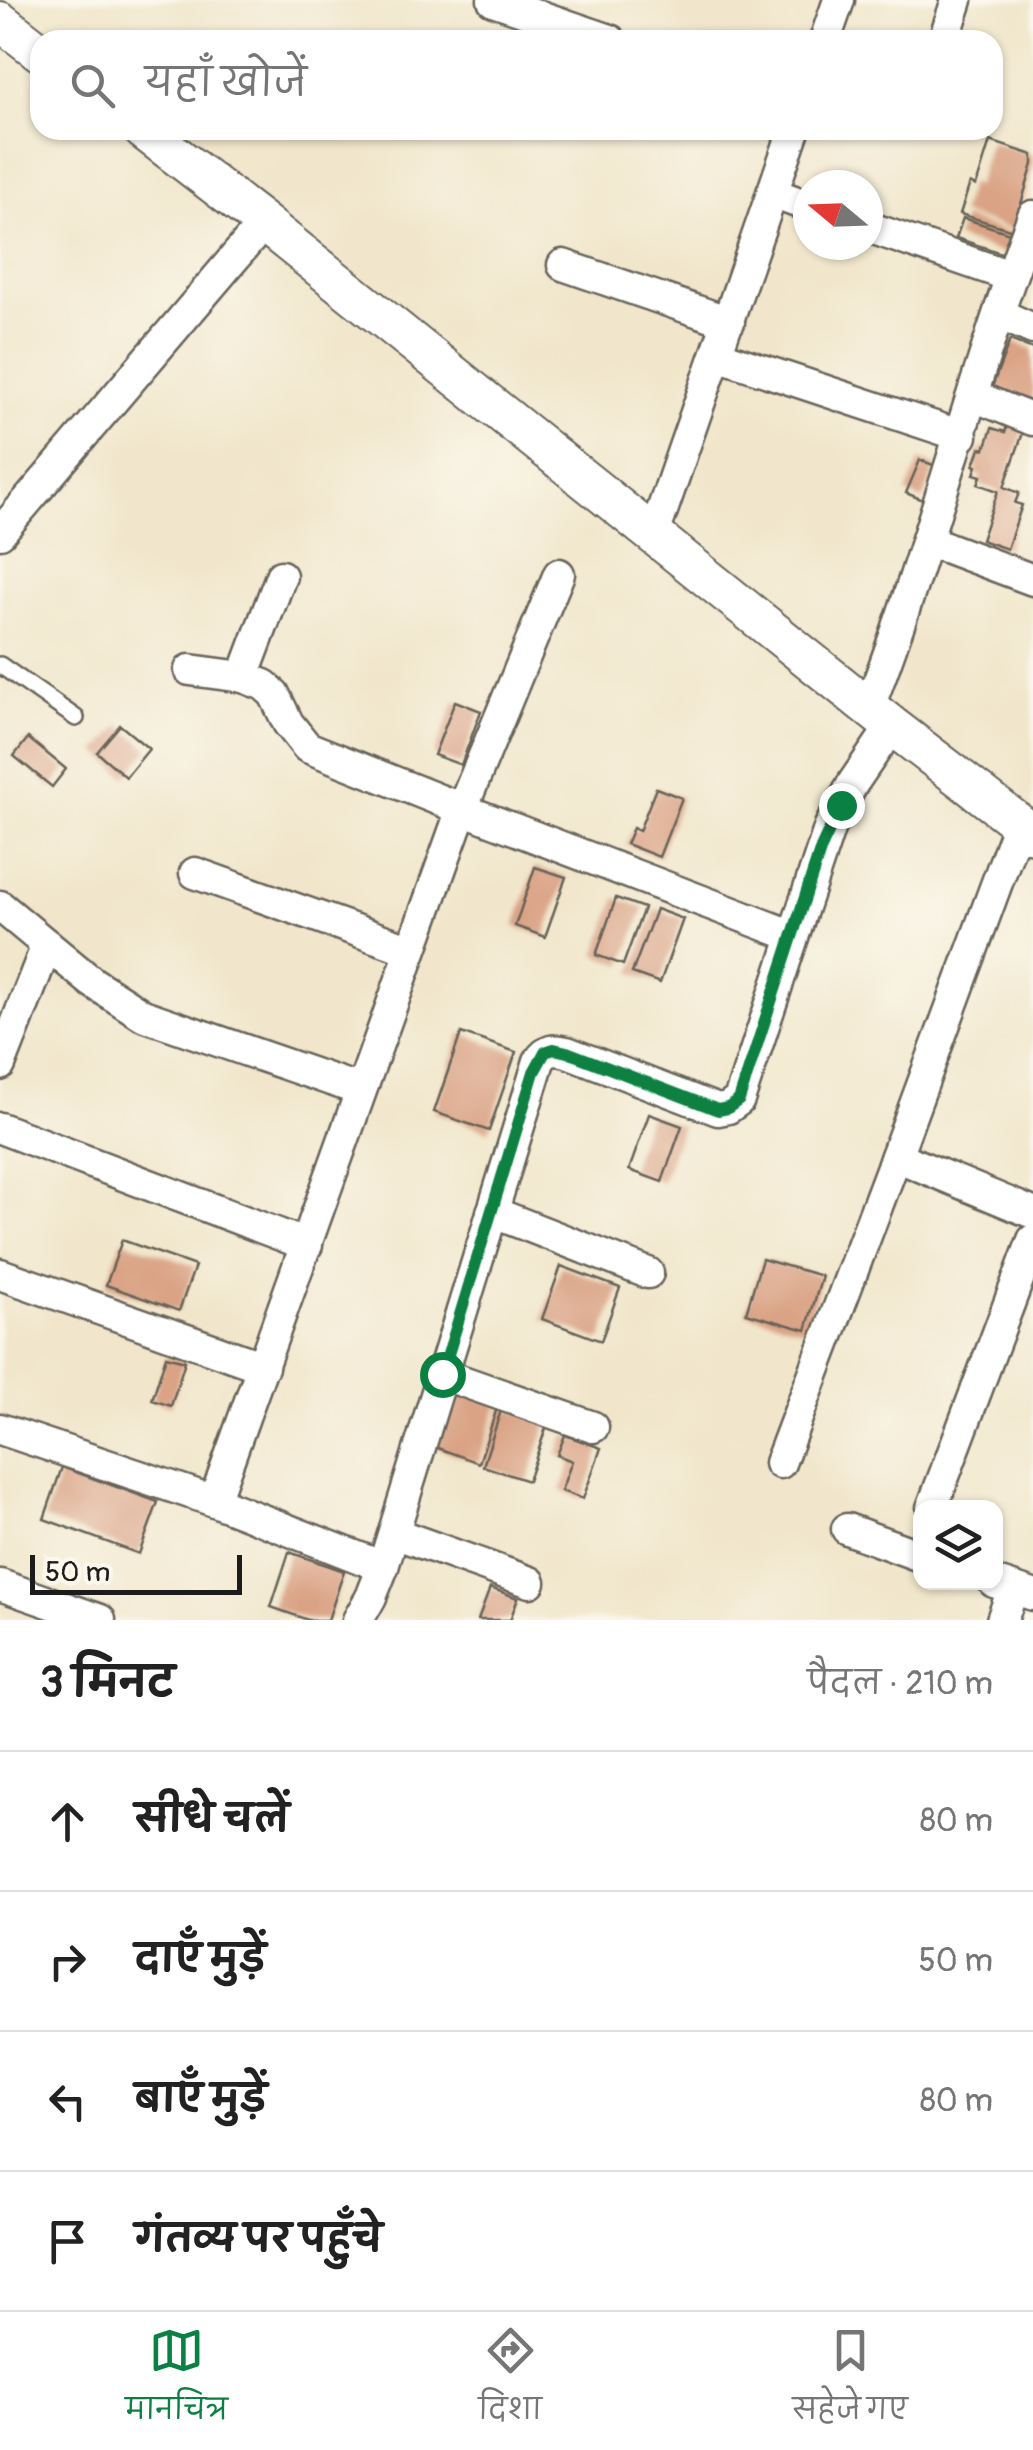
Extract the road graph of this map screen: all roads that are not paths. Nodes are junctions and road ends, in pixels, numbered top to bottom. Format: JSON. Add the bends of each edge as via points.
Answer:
{"nodes":[{"id":1,"x":494,"y":0,"type":"edge"},
{"id":2,"x":839,"y":0,"type":"edge"},
{"id":3,"x":958,"y":0,"type":"edge"},
{"id":4,"x":0,"y":21,"type":"edge"},
{"id":5,"x":581,"y":30,"type":"edge"},
{"id":6,"x":828,"y":30,"type":"edge"},
{"id":7,"x":948,"y":30,"type":"edge"},
{"id":8,"x":30,"y":44,"type":"edge"},
{"id":9,"x":156,"y":140,"type":"edge"},
{"id":10,"x":791,"y":140,"type":"edge"},
{"id":11,"x":772,"y":193,"type":"junction"},
{"id":12,"x":793,"y":201,"type":"edge"},
{"id":13,"x":1033,"y":216,"type":"edge"},
{"id":14,"x":264,"y":222,"type":"junction"},
{"id":15,"x":883,"y":232,"type":"edge"},
{"id":16,"x":564,"y":265,"type":"dead end"},
{"id":17,"x":1010,"y":276,"type":"junction"},
{"id":18,"x":998,"y":314,"type":"junction"},
{"id":19,"x":729,"y":322,"type":"junction"},
{"id":20,"x":1033,"y":329,"type":"edge"},
{"id":21,"x":717,"y":355,"type":"junction"},
{"id":22,"x":974,"y":396,"type":"junction"},
{"id":23,"x":1033,"y":420,"type":"edge"},
{"id":24,"x":962,"y":436,"type":"junction"},
{"id":25,"x":0,"y":533,"type":"edge"},
{"id":26,"x":654,"y":534,"type":"junction"},
{"id":27,"x":929,"y":541,"type":"junction"},
{"id":28,"x":559,"y":574,"type":"dead end"},
{"id":29,"x":281,"y":576,"type":"dead end"},
{"id":30,"x":1033,"y":580,"type":"edge"},
{"id":31,"x":0,"y":665,"type":"edge"},
{"id":32,"x":190,"y":670,"type":"dead end"},
{"id":33,"x":244,"y":677,"type":"junction"},
{"id":34,"x":880,"y":717,"type":"junction"},
{"id":35,"x":76,"y":718,"type":"dead end"},
{"id":36,"x":462,"y":809,"type":"junction"},
{"id":37,"x":1026,"y":829,"type":"edge"},
{"id":38,"x":195,"y":873,"type":"dead end"},
{"id":39,"x":0,"y":906,"type":"edge"},
{"id":40,"x":792,"y":935,"type":"junction"},
{"id":41,"x":47,"y":946,"type":"junction"},
{"id":42,"x":411,"y":950,"type":"junction"},
{"id":43,"x":0,"y":1064,"type":"edge"},
{"id":44,"x":360,"y":1090,"type":"junction"},
{"id":45,"x":0,"y":1128,"type":"edge"},
{"id":46,"x":896,"y":1156,"type":"junction"},
{"id":47,"x":492,"y":1212,"type":"junction"},
{"id":48,"x":1033,"y":1213,"type":"edge"},
{"id":49,"x":1033,"y":1240,"type":"edge"},
{"id":50,"x":307,"y":1245,"type":"junction"},
{"id":51,"x":648,"y":1273,"type":"dead end"},
{"id":52,"x":0,"y":1274,"type":"edge"},
{"id":53,"x":263,"y":1367,"type":"junction"},
{"id":54,"x":442,"y":1374,"type":"junction"},
{"id":55,"x":592,"y":1426,"type":"dead end"},
{"id":56,"x":0,"y":1428,"type":"edge"},
{"id":57,"x":780,"y":1463,"type":"dead end"},
{"id":58,"x":935,"y":1500,"type":"edge"},
{"id":59,"x":214,"y":1501,"type":"junction"},
{"id":60,"x":848,"y":1530,"type":"dead end"},
{"id":61,"x":394,"y":1533,"type":"junction"},
{"id":62,"x":913,"y":1547,"type":"edge"},
{"id":63,"x":383,"y":1567,"type":"junction"},
{"id":64,"x":530,"y":1582,"type":"dead end"},
{"id":65,"x":0,"y":1585,"type":"edge"},
{"id":66,"x":1013,"y":1589,"type":"edge"},
{"id":67,"x":89,"y":1618,"type":"edge"},
{"id":68,"x":358,"y":1620,"type":"edge"},
{"id":69,"x":1002,"y":1620,"type":"edge"}],
"edges":[{"from":1,"to":5,"type":"street"},
{"from":2,"to":6,"type":"street"},
{"from":3,"to":7,"type":"street"},
{"from":4,"to":8,"type":"street"},
{"from":9,"to":14,"type":"street"},
{"from":10,"to":11,"type":"street"},
{"from":11,"to":12,"type":"street"},
{"from":11,"to":19,"type":"street"},
{"from":13,"to":17,"type":"street"},
{"from":14,"to":25,"type":"street"},
{"from":14,"to":26,"type":"street"},
{"from":15,"to":17,"type":"street"},
{"from":16,"to":19,"type":"street"},
{"from":17,"to":18,"type":"street"},
{"from":18,"to":20,"type":"street"},
{"from":18,"to":22,"type":"street"},
{"from":19,"to":21,"type":"street"},
{"from":21,"to":24,"type":"street"},
{"from":21,"to":26,"type":"street"},
{"from":22,"to":23,"type":"street"},
{"from":22,"to":24,"type":"street"},
{"from":24,"to":27,"type":"street"},
{"from":26,"to":34,"type":"street"},
{"from":27,"to":30,"type":"street"},
{"from":27,"to":34,"type":"street"},
{"from":28,"to":36,"type":"street"},
{"from":29,"to":33,"type":"street"},
{"from":31,"to":35,"type":"lane"},
{"from":32,"to":33,"type":"street"},
{"from":33,"to":36,"type":"street","via":[[274,694],[308,747]]},
{"from":34,"to":37,"type":"street"},
{"from":34,"to":40,"type":"street","via":[[830,826]]},
{"from":36,"to":40,"type":"street"},
{"from":36,"to":42,"type":"street"},
{"from":37,"to":46,"type":"street"},
{"from":38,"to":42,"type":"street"},
{"from":39,"to":41,"type":"street"},
{"from":40,"to":47,"type":"street","via":[[734,1105],[718,1110],[567,1052],[545,1052]]},
{"from":41,"to":43,"type":"street"},
{"from":41,"to":44,"type":"street","via":[[143,1015]]},
{"from":42,"to":44,"type":"street"},
{"from":44,"to":50,"type":"street"},
{"from":45,"to":50,"type":"street"},
{"from":46,"to":48,"type":"street"},
{"from":46,"to":57,"type":"street"},
{"from":47,"to":51,"type":"street"},
{"from":47,"to":54,"type":"street"},
{"from":49,"to":58,"type":"street"},
{"from":50,"to":53,"type":"street"},
{"from":52,"to":53,"type":"street"},
{"from":53,"to":59,"type":"street"},
{"from":54,"to":55,"type":"street"},
{"from":54,"to":61,"type":"street"},
{"from":56,"to":59,"type":"street"},
{"from":59,"to":63,"type":"street"},
{"from":60,"to":62,"type":"street"},
{"from":61,"to":63,"type":"street"},
{"from":61,"to":64,"type":"street"},
{"from":63,"to":68,"type":"street"},
{"from":65,"to":67,"type":"street"},
{"from":66,"to":69,"type":"street"}]}
